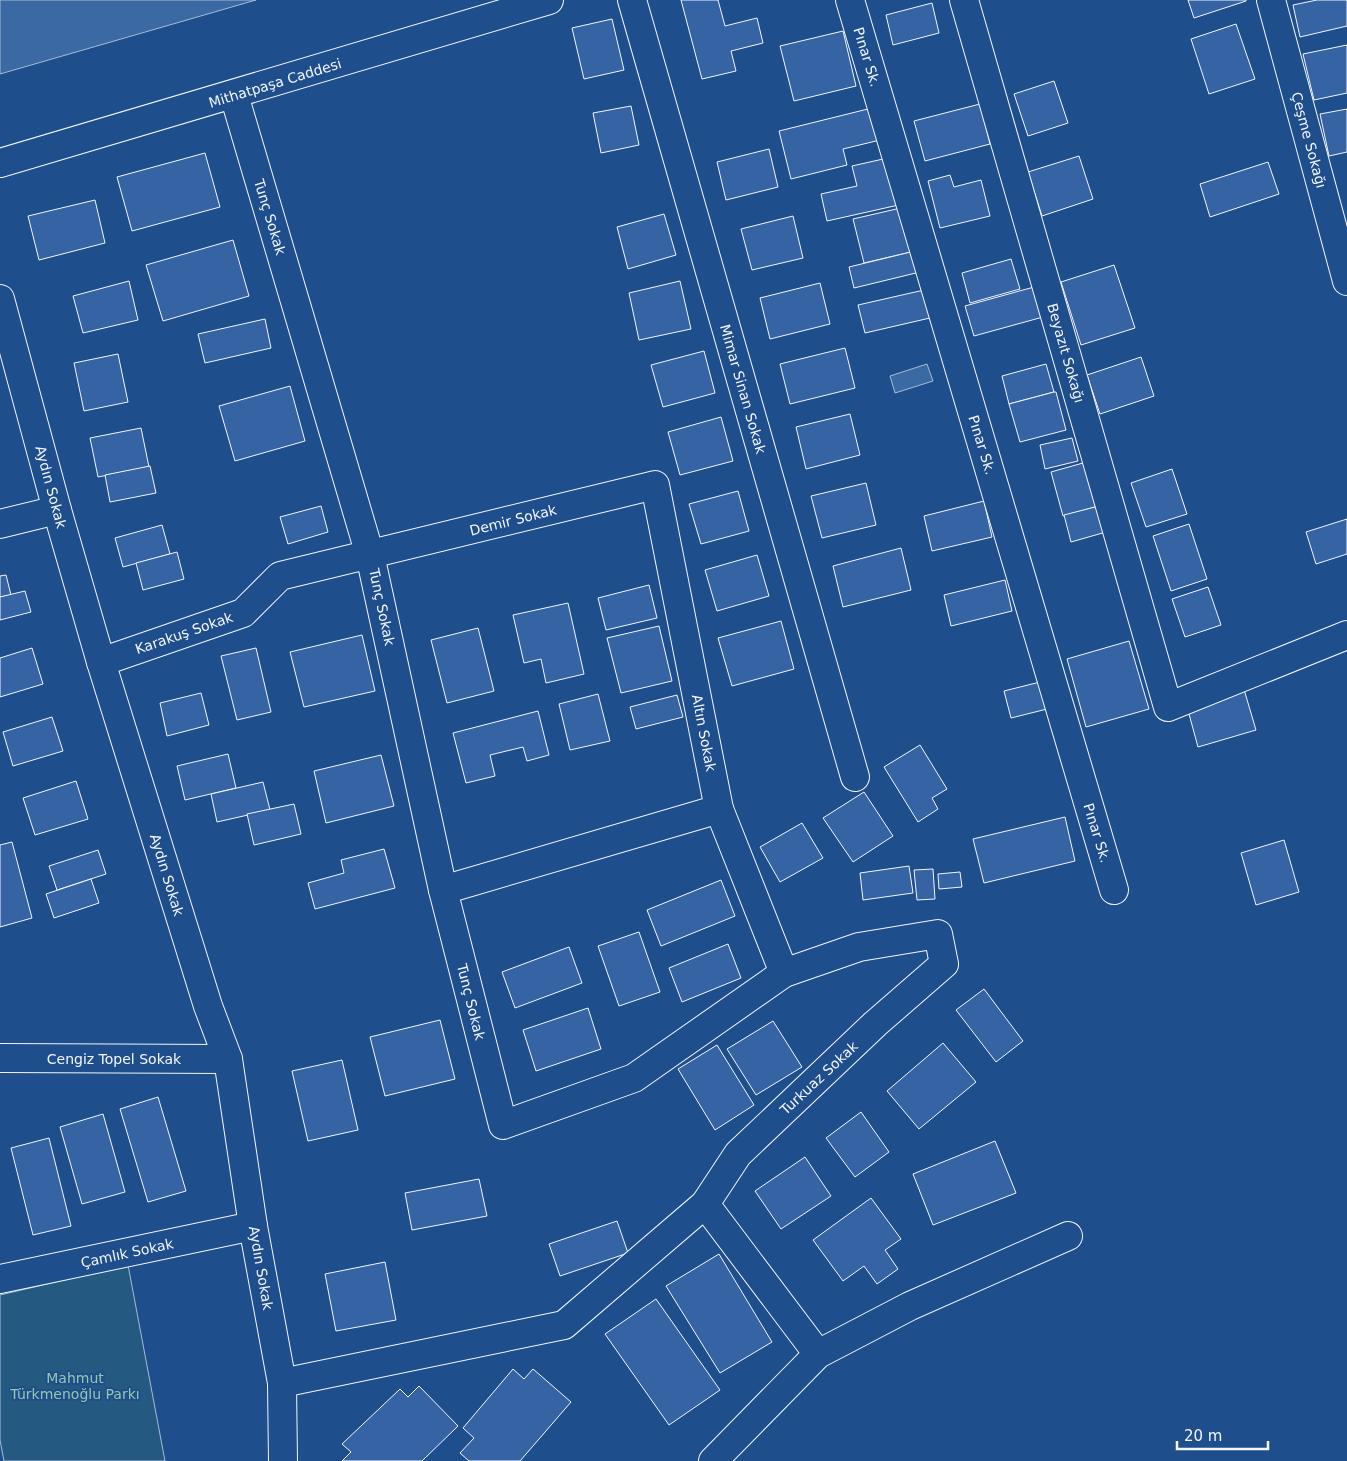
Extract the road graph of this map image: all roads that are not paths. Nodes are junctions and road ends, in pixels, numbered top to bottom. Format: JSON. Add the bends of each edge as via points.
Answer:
{"nodes":[{"id":1,"x":549,"y":0,"type":"edge"},
{"id":2,"x":632,"y":0,"type":"edge"},
{"id":3,"x":850,"y":0,"type":"edge"},
{"id":4,"x":964,"y":0,"type":"edge"},
{"id":5,"x":1271,"y":0,"type":"edge"},
{"id":6,"x":234,"y":95,"type":"junction"},
{"id":7,"x":0,"y":163,"type":"edge"},
{"id":8,"x":1347,"y":280,"type":"edge"},
{"id":9,"x":0,"y":299,"type":"edge"},
{"id":10,"x":655,"y":485,"type":"joint"},
{"id":11,"x":57,"y":510,"type":"junction"},
{"id":12,"x":0,"y":524,"type":"edge"},
{"id":13,"x":370,"y":555,"type":"junction"},
{"id":14,"x":1347,"y":635,"type":"edge"},
{"id":15,"x":101,"y":662,"type":"junction"},
{"id":16,"x":855,"y":777,"type":"dead end"},
{"id":17,"x":719,"y":809,"type":"junction"},
{"id":18,"x":443,"y":890,"type":"junction"},
{"id":19,"x":1114,"y":890,"type":"dead end"},
{"id":20,"x":784,"y":973,"type":"junction"},
{"id":21,"x":0,"y":1058,"type":"edge"},
{"id":22,"x":228,"y":1059,"type":"junction"},
{"id":23,"x":705,"y":1204,"type":"junction"},
{"id":24,"x":253,"y":1226,"type":"junction"},
{"id":25,"x":1068,"y":1236,"type":"dead end"},
{"id":26,"x":0,"y":1279,"type":"edge"},
{"id":27,"x":818,"y":1354,"type":"junction"},
{"id":28,"x":282,"y":1383,"type":"junction"},
{"id":29,"x":283,"y":1461,"type":"edge"},
{"id":30,"x":713,"y":1461,"type":"edge"}],
"edges":[{"from":1,"to":6,"type":"street","name":"Mithatpaşa Caddesi"},
{"from":2,"to":16,"type":"street","name":"Mimar Sinan Sokak"},
{"from":3,"to":19,"type":"street","name":"Pınar Sk."},
{"from":4,"to":14,"type":"street","name":"Beyazıt Sokağı","via":[[1168,706]]},
{"from":5,"to":8,"type":"street","name":"Çeşme Sokağı"},
{"from":6,"to":7,"type":"street","name":"Mithatpaşa Caddesi"},
{"from":6,"to":13,"type":"street","name":"Tunç Sokak"},
{"from":9,"to":11,"type":"street","name":"Aydın Sokak"},
{"from":10,"to":13,"type":"street","name":"Demir Sokak"},
{"from":10,"to":17,"type":"street","name":"Altın Sokak"},
{"from":11,"to":12,"type":"street"},
{"from":11,"to":15,"type":"street","name":"Aydın Sokak"},
{"from":13,"to":15,"type":"street","name":"Karakuş Sokak","via":[[280,576],[243,613]]},
{"from":13,"to":18,"type":"street","name":"Tunç Sokak"},
{"from":15,"to":22,"type":"street","name":"Aydın Sokak","via":[[208,1006]]},
{"from":17,"to":18,"type":"street"},
{"from":17,"to":20,"type":"street","name":"Altın Sokak"},
{"from":18,"to":20,"type":"street","name":"Tunç Sokak","via":[[503,1125],[634,1078]]},
{"from":20,"to":23,"type":"street","name":"Turkuaz Sokak","via":[[859,947],[938,934],[944,964],[875,1024],[738,1154]]},
{"from":21,"to":22,"type":"street","name":"Cengiz Topel Sokak"},
{"from":22,"to":24,"type":"street","name":"Aydın Sokak"},
{"from":23,"to":27,"type":"street"},
{"from":23,"to":28,"type":"street","via":[[564,1325]]},
{"from":24,"to":26,"type":"street","name":"Çamlık Sokak"},
{"from":24,"to":28,"type":"street","name":"Aydın Sokak"},
{"from":25,"to":27,"type":"street","via":[[910,1306]]},
{"from":27,"to":30,"type":"street"},
{"from":28,"to":29,"type":"street","name":"Aydın Sokak"}]}
